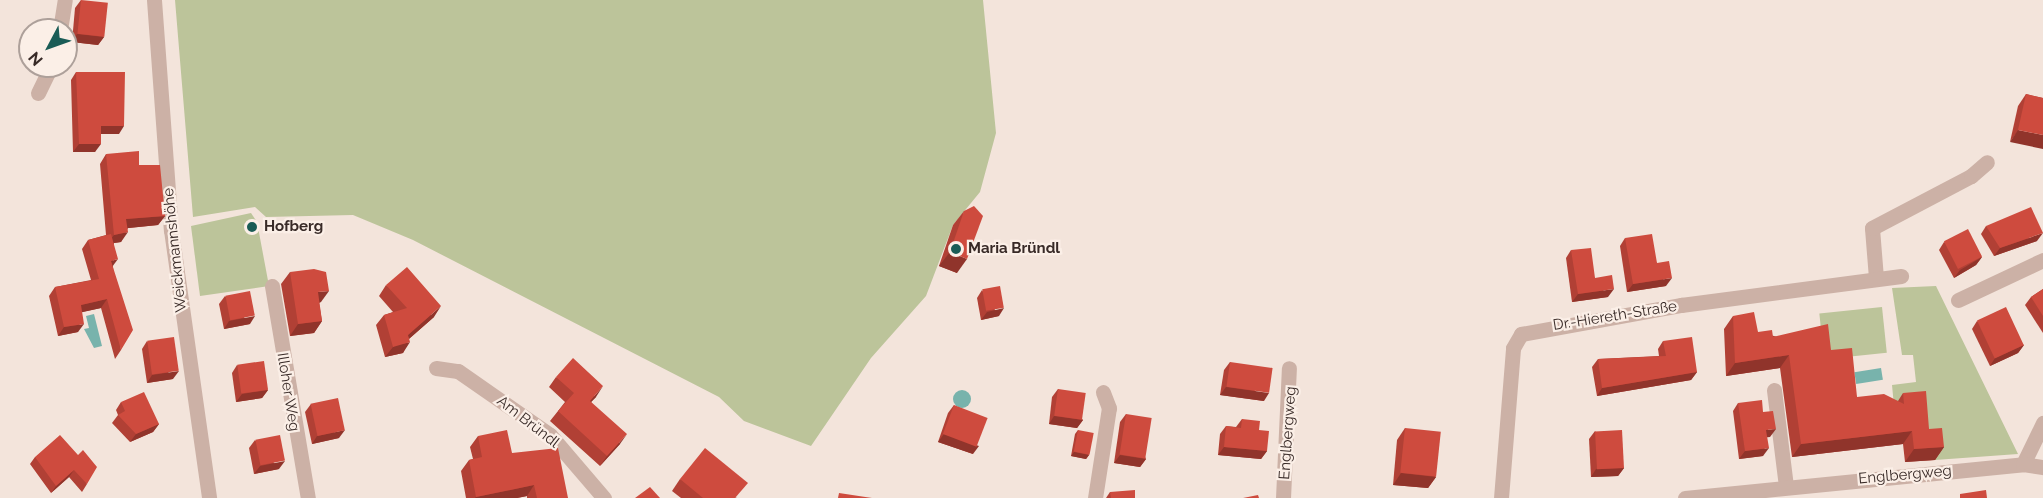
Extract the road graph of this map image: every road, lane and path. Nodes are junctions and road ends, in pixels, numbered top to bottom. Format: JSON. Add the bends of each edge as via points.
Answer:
{"nodes":[{"id":1,"x":65,"y":0,"type":"edge"},
{"id":2,"x":154,"y":0,"type":"edge"},
{"id":3,"x":62,"y":18,"type":"edge"},
{"id":4,"x":45,"y":78,"type":"edge"},
{"id":5,"x":38,"y":93,"type":"dead end"},
{"id":6,"x":1987,"y":162,"type":"dead end"},
{"id":7,"x":2043,"y":260,"type":"edge"},
{"id":8,"x":1901,"y":276,"type":"dead end"},
{"id":9,"x":1876,"y":278,"type":"junction"},
{"id":10,"x":272,"y":286,"type":"dead end"},
{"id":11,"x":1958,"y":300,"type":"dead end"},
{"id":12,"x":436,"y":368,"type":"dead end"},
{"id":13,"x":1289,"y":368,"type":"dead end"},
{"id":14,"x":1774,"y":390,"type":"dead end"},
{"id":15,"x":1103,"y":393,"type":"dead end"},
{"id":16,"x":2043,"y":423,"type":"edge"},
{"id":17,"x":2023,"y":464,"type":"junction"},
{"id":18,"x":2043,"y":467,"type":"edge"},
{"id":19,"x":1786,"y":486,"type":"junction"},
{"id":20,"x":209,"y":498,"type":"edge"},
{"id":21,"x":308,"y":498,"type":"edge"},
{"id":22,"x":604,"y":498,"type":"edge"},
{"id":23,"x":1095,"y":498,"type":"edge"},
{"id":24,"x":1283,"y":498,"type":"edge"},
{"id":25,"x":1501,"y":498,"type":"edge"},
{"id":26,"x":1685,"y":498,"type":"edge"}],
"edges":[{"from":1,"to":3,"type":"street"},
{"from":2,"to":20,"type":"street","name":"Weickmannshöhe","via":[[171,230]]},
{"from":4,"to":5,"type":"street"},
{"from":6,"to":9,"type":"street","via":[[1971,176],[1872,228]]},
{"from":7,"to":11,"type":"street"},
{"from":8,"to":9,"type":"street","name":"Dr.-Hiereth-Straße"},
{"from":9,"to":25,"type":"street","name":"Dr.-Hiereth-Straße","via":[[1521,334],[1513,348]]},
{"from":10,"to":21,"type":"street","name":"Illoher Weg"},
{"from":12,"to":22,"type":"street","name":"Am Bründl","via":[[458,371],[550,435]]},
{"from":13,"to":24,"type":"street","name":"Englbergweg"},
{"from":14,"to":19,"type":"street"},
{"from":15,"to":23,"type":"street","via":[[1109,408]]},
{"from":16,"to":17,"type":"street"},
{"from":17,"to":18,"type":"street","name":"Englbergweg"},
{"from":17,"to":19,"type":"street","name":"Englbergweg"},
{"from":19,"to":26,"type":"street","name":"Englbergweg"}]}
